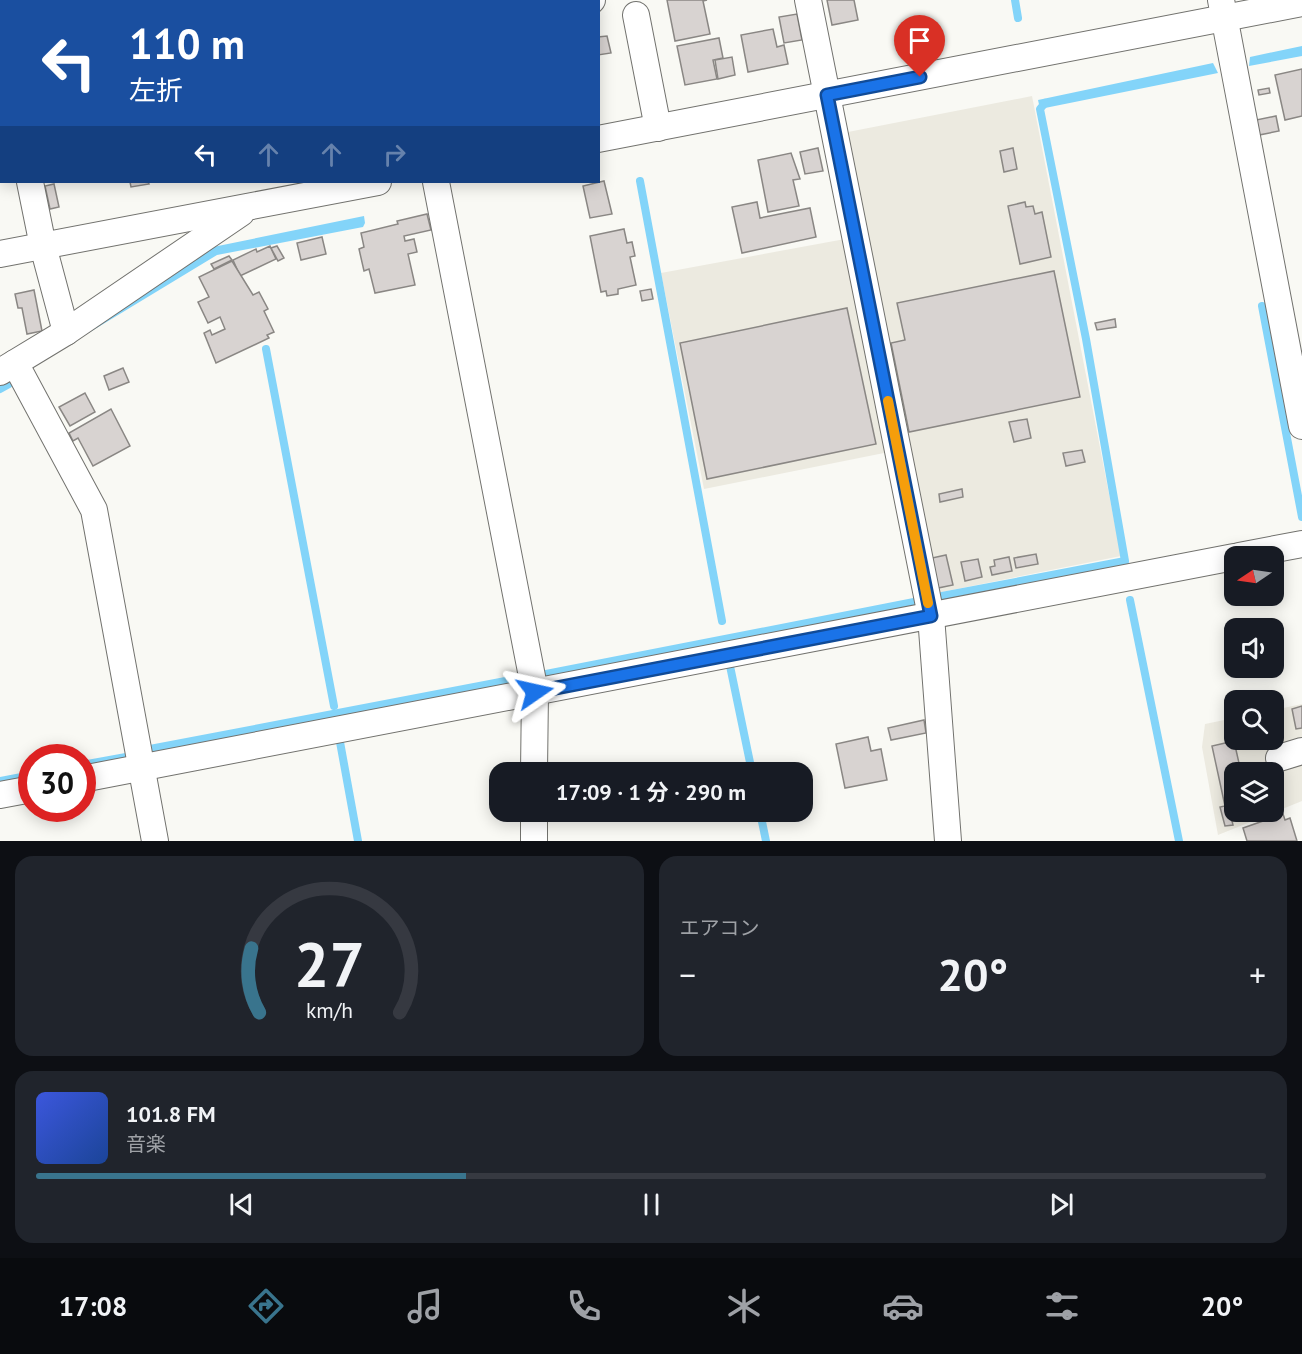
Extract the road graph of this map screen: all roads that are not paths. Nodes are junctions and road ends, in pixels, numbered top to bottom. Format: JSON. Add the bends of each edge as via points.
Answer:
{"nodes":[{"id":1,"x":808,"y":0,"type":"edge"},
{"id":2,"x":1302,"y":3,"type":"edge"},
{"id":3,"x":1223,"y":9,"type":"edge"},
{"id":4,"x":636,"y":15,"type":"dead end"},
{"id":5,"x":827,"y":95,"type":"junction"},
{"id":6,"x":658,"y":128,"type":"junction"},
{"id":7,"x":600,"y":139,"type":"edge"},
{"id":8,"x":30,"y":183,"type":"edge"},
{"id":9,"x":373,"y":183,"type":"edge"},
{"id":10,"x":436,"y":183,"type":"edge"},
{"id":11,"x":251,"y":206,"type":"junction"},
{"id":12,"x":43,"y":246,"type":"junction"},
{"id":13,"x":0,"y":254,"type":"edge"},
{"id":14,"x":66,"y":332,"type":"junction"},
{"id":15,"x":8,"y":368,"type":"edge"},
{"id":16,"x":1302,"y":426,"type":"edge"},
{"id":17,"x":1302,"y":544,"type":"edge"},
{"id":18,"x":1284,"y":547,"type":"edge"},
{"id":19,"x":1224,"y":559,"type":"edge"},
{"id":20,"x":931,"y":616,"type":"junction"},
{"id":21,"x":535,"y":692,"type":"junction"},
{"id":22,"x":534,"y":762,"type":"edge"},
{"id":23,"x":141,"y":768,"type":"junction"},
{"id":24,"x":96,"y":776,"type":"edge"},
{"id":25,"x":18,"y":792,"type":"edge"},
{"id":26,"x":0,"y":795,"type":"edge"},
{"id":27,"x":534,"y":822,"type":"edge"},
{"id":28,"x":155,"y":841,"type":"edge"},
{"id":29,"x":534,"y":841,"type":"edge"},
{"id":30,"x":948,"y":841,"type":"edge"}],
"edges":[{"from":1,"to":5,"type":"street"},
{"from":2,"to":3,"type":"street"},
{"from":3,"to":5,"type":"street"},
{"from":3,"to":16,"type":"street"},
{"from":4,"to":6,"type":"street"},
{"from":5,"to":6,"type":"street"},
{"from":5,"to":20,"type":"street"},
{"from":6,"to":7,"type":"street"},
{"from":8,"to":12,"type":"street"},
{"from":9,"to":11,"type":"street"},
{"from":10,"to":21,"type":"street"},
{"from":11,"to":12,"type":"street"},
{"from":11,"to":14,"type":"street"},
{"from":12,"to":13,"type":"street"},
{"from":12,"to":14,"type":"street"},
{"from":14,"to":15,"type":"street"},
{"from":15,"to":23,"type":"street","via":[[94,510]]},
{"from":17,"to":18,"type":"street"},
{"from":19,"to":20,"type":"street"},
{"from":20,"to":21,"type":"street"},
{"from":20,"to":30,"type":"street"},
{"from":21,"to":22,"type":"street"},
{"from":21,"to":23,"type":"street"},
{"from":23,"to":24,"type":"street"},
{"from":23,"to":28,"type":"street"},
{"from":25,"to":26,"type":"street"},
{"from":27,"to":29,"type":"street"}]}
